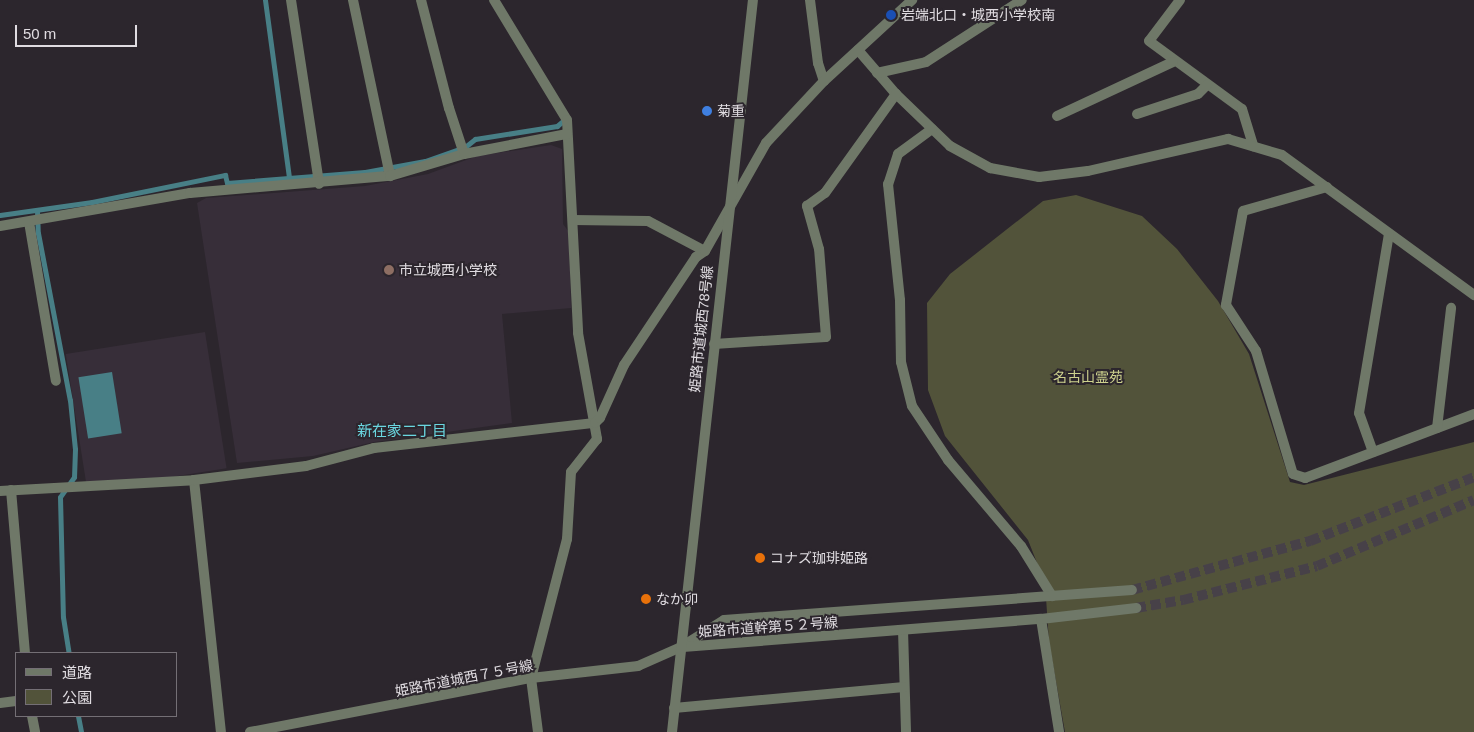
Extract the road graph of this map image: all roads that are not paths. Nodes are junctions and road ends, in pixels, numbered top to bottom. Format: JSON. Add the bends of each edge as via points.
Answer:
{"nodes":[{"id":1,"x":291,"y":0,"type":"edge"},
{"id":2,"x":353,"y":0,"type":"edge"},
{"id":3,"x":421,"y":0,"type":"edge"},
{"id":4,"x":494,"y":0,"type":"edge"},
{"id":5,"x":753,"y":0,"type":"edge"},
{"id":6,"x":810,"y":0,"type":"edge"},
{"id":7,"x":912,"y":0,"type":"edge"},
{"id":8,"x":1022,"y":0,"type":"edge"},
{"id":9,"x":1180,"y":0,"type":"edge"},
{"id":10,"x":858,"y":50,"type":"junction"},
{"id":11,"x":1174,"y":62,"type":"junction"},
{"id":12,"x":878,"y":73,"type":"junction"},
{"id":13,"x":824,"y":81,"type":"junction"},
{"id":14,"x":1207,"y":85,"type":"junction"},
{"id":15,"x":896,"y":94,"type":"junction"},
{"id":16,"x":1137,"y":114,"type":"dead end"},
{"id":17,"x":1058,"y":116,"type":"dead end"},
{"id":18,"x":932,"y":129,"type":"junction"},
{"id":19,"x":567,"y":134,"type":"junction"},
{"id":20,"x":1253,"y":146,"type":"junction"},
{"id":21,"x":464,"y":154,"type":"junction"},
{"id":22,"x":390,"y":176,"type":"junction"},
{"id":23,"x":318,"y":184,"type":"junction"},
{"id":24,"x":1327,"y":187,"type":"junction"},
{"id":25,"x":728,"y":212,"type":"junction"},
{"id":26,"x":574,"y":220,"type":"junction"},
{"id":27,"x":30,"y":222,"type":"junction"},
{"id":28,"x":0,"y":226,"type":"edge"},
{"id":29,"x":1389,"y":233,"type":"junction"},
{"id":30,"x":706,"y":251,"type":"junction"},
{"id":31,"x":1474,"y":295,"type":"edge"},
{"id":32,"x":1451,"y":308,"type":"dead end"},
{"id":33,"x":714,"y":344,"type":"junction"},
{"id":34,"x":56,"y":381,"type":"dead end"},
{"id":35,"x":1474,"y":414,"type":"edge"},
{"id":36,"x":592,"y":423,"type":"junction"},
{"id":37,"x":1436,"y":428,"type":"junction"},
{"id":38,"x":1373,"y":452,"type":"junction"},
{"id":39,"x":194,"y":480,"type":"junction"},
{"id":40,"x":0,"y":490,"type":"edge"},
{"id":41,"x":11,"y":490,"type":"junction"},
{"id":42,"x":1132,"y":590,"type":"tunnel mouth"},
{"id":43,"x":1052,"y":596,"type":"junction"},
{"id":44,"x":1136,"y":608,"type":"tunnel mouth"},
{"id":45,"x":1041,"y":619,"type":"junction"},
{"id":46,"x":903,"y":630,"type":"junction"},
{"id":47,"x":681,"y":647,"type":"junction"},
{"id":48,"x":26,"y":652,"type":"edge"},
{"id":49,"x":532,"y":678,"type":"junction"},
{"id":50,"x":904,"y":687,"type":"junction"},
{"id":51,"x":15,"y":701,"type":"edge"},
{"id":52,"x":0,"y":703,"type":"edge"},
{"id":53,"x":674,"y":708,"type":"junction"},
{"id":54,"x":32,"y":717,"type":"edge"},
{"id":55,"x":35,"y":732,"type":"edge"},
{"id":56,"x":221,"y":732,"type":"edge"},
{"id":57,"x":250,"y":732,"type":"edge"},
{"id":58,"x":538,"y":732,"type":"edge"},
{"id":59,"x":672,"y":732,"type":"edge"},
{"id":60,"x":906,"y":732,"type":"edge"},
{"id":61,"x":1059,"y":732,"type":"edge"}],
"edges":[{"from":1,"to":23,"type":"street"},
{"from":2,"to":22,"type":"street"},
{"from":3,"to":21,"type":"street","via":[[448,108]]},
{"from":4,"to":19,"type":"street","via":[[567,120]]},
{"from":5,"to":25,"type":"street"},
{"from":6,"to":13,"type":"street","via":[[818,63]]},
{"from":7,"to":10,"type":"street","name":"姫路市道城西78号線"},
{"from":8,"to":12,"type":"street","via":[[926,62]]},
{"from":9,"to":11,"type":"street","via":[[1150,41]]},
{"from":10,"to":12,"type":"street"},
{"from":10,"to":13,"type":"street","name":"姫路市道城西78号線"},
{"from":11,"to":14,"type":"street"},
{"from":11,"to":17,"type":"street"},
{"from":12,"to":15,"type":"street"},
{"from":13,"to":25,"type":"street","name":"姫路市道城西78号線","via":[[766,143]]},
{"from":14,"to":16,"type":"street","via":[[1198,94]]},
{"from":14,"to":20,"type":"street","via":[[1242,109]]},
{"from":15,"to":18,"type":"street"},
{"from":15,"to":33,"type":"street","via":[[825,193],[807,206],[819,249],[826,337]]},
{"from":18,"to":20,"type":"street","via":[[950,146],[990,168],[1039,177],[1088,171],[1228,139]]},
{"from":18,"to":43,"type":"street","via":[[898,154],[888,184],[900,300],[901,362],[912,406],[948,460],[1021,546]]},
{"from":19,"to":21,"type":"street"},
{"from":19,"to":26,"type":"street"},
{"from":20,"to":24,"type":"street","via":[[1282,155]]},
{"from":21,"to":22,"type":"street"},
{"from":22,"to":23,"type":"street"},
{"from":23,"to":27,"type":"street","via":[[190,193]]},
{"from":24,"to":29,"type":"street"},
{"from":24,"to":38,"type":"street","via":[[1243,211],[1226,304],[1256,351],[1293,474],[1305,478]]},
{"from":25,"to":30,"type":"street"},
{"from":25,"to":33,"type":"street","name":"姫路市道城西78号線"},
{"from":26,"to":30,"type":"street","via":[[648,221]]},
{"from":26,"to":36,"type":"street","via":[[578,333]]},
{"from":27,"to":28,"type":"street"},
{"from":27,"to":34,"type":"street"},
{"from":29,"to":31,"type":"street"},
{"from":29,"to":38,"type":"street","via":[[1358,413]]},
{"from":30,"to":36,"type":"street","via":[[696,257],[624,364],[600,418]]},
{"from":32,"to":37,"type":"street"},
{"from":33,"to":47,"type":"street","name":"姫路市道城西78号線"},
{"from":35,"to":37,"type":"street"},
{"from":36,"to":39,"type":"street","via":[[374,448],[306,466]]},
{"from":36,"to":49,"type":"street","via":[[597,439],[571,472],[567,539]]},
{"from":37,"to":38,"type":"street"},
{"from":39,"to":41,"type":"street"},
{"from":39,"to":56,"type":"street"},
{"from":40,"to":41,"type":"street"},
{"from":41,"to":48,"type":"street"},
{"from":42,"to":43,"type":"street","name":"姫路市道幹第５２号線"},
{"from":43,"to":47,"type":"street","name":"姫路市道幹第５２号線","via":[[724,620]]},
{"from":44,"to":45,"type":"street","name":"姫路市道幹第５２号線"},
{"from":45,"to":46,"type":"street","name":"姫路市道幹第５２号線"},
{"from":45,"to":61,"type":"street"},
{"from":46,"to":47,"type":"street","name":"姫路市道幹第５２号線"},
{"from":46,"to":50,"type":"street"},
{"from":47,"to":49,"type":"street","name":"姫路市道城西７５号線","via":[[638,666]]},
{"from":47,"to":53,"type":"street","name":"姫路市道城西78号線"},
{"from":49,"to":57,"type":"street","name":"姫路市道城西７５号線"},
{"from":49,"to":58,"type":"street"},
{"from":50,"to":53,"type":"street"},
{"from":50,"to":60,"type":"street"},
{"from":51,"to":52,"type":"street"},
{"from":53,"to":59,"type":"street","name":"姫路市道城西78号線"},
{"from":54,"to":55,"type":"street"}]}
